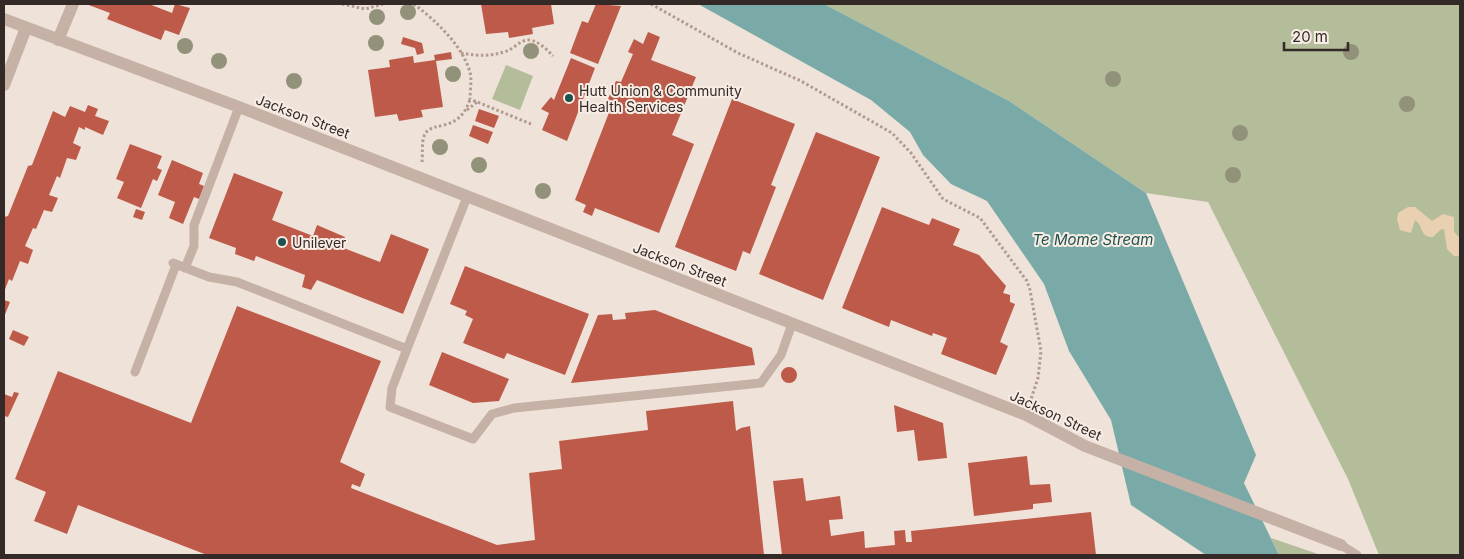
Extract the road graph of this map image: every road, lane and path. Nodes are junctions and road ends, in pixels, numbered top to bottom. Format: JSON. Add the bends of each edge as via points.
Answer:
{"nodes":[{"id":1,"x":74,"y":4,"type":"edge"},
{"id":2,"x":342,"y":4,"type":"edge"},
{"id":3,"x":383,"y":4,"type":"edge"},
{"id":4,"x":414,"y":4,"type":"edge"},
{"id":5,"x":651,"y":4,"type":"edge"},
{"id":6,"x":4,"y":19,"type":"edge"},
{"id":7,"x":26,"y":28,"type":"junction"},
{"id":8,"x":58,"y":40,"type":"junction"},
{"id":9,"x":461,"y":53,"type":"junction"},
{"id":10,"x":553,"y":56,"type":"dead end"},
{"id":11,"x":4,"y":85,"type":"edge"},
{"id":12,"x":470,"y":99,"type":"junction"},
{"id":13,"x":477,"y":102,"type":"junction"},
{"id":14,"x":239,"y":107,"type":"junction"},
{"id":15,"x":466,"y":110,"type":"junction"},
{"id":16,"x":531,"y":124,"type":"dead end"},
{"id":17,"x":422,"y":179,"type":"junction"},
{"id":18,"x":467,"y":197,"type":"junction"},
{"id":19,"x":178,"y":265,"type":"junction"},
{"id":20,"x":792,"y":324,"type":"junction"},
{"id":21,"x":407,"y":349,"type":"junction"},
{"id":22,"x":134,"y":372,"type":"dead end"},
{"id":23,"x":1026,"y":416,"type":"junction"},
{"id":24,"x":1341,"y":545,"type":"joint"},
{"id":25,"x":1357,"y":555,"type":"edge"}],
"edges":[{"from":1,"to":8,"type":"street"},
{"from":2,"to":3,"type":"path","via":[[365,9]]},
{"from":4,"to":9,"type":"path"},
{"from":5,"to":23,"type":"path","via":[[738,53],[801,81],[873,121],[902,142],[943,199],[980,218],[1027,281],[1030,290],[1041,351],[1038,378]]},
{"from":6,"to":7,"type":"street","name":"Jackson Street"},
{"from":7,"to":8,"type":"street","name":"Jackson Street"},
{"from":7,"to":11,"type":"street"},
{"from":8,"to":14,"type":"street","name":"Jackson Street"},
{"from":9,"to":10,"type":"path","via":[[495,55],[531,40]]},
{"from":9,"to":12,"type":"path","via":[[471,74]]},
{"from":12,"to":13,"type":"path"},
{"from":12,"to":15,"type":"path"},
{"from":13,"to":15,"type":"path"},
{"from":13,"to":16,"type":"path"},
{"from":14,"to":17,"type":"street","name":"Jackson Street"},
{"from":14,"to":19,"type":"lane","via":[[194,226],[194,246]]},
{"from":15,"to":17,"type":"path","via":[[449,125],[426,132]]},
{"from":17,"to":18,"type":"street","name":"Jackson Street"},
{"from":18,"to":20,"type":"street","name":"Jackson Street"},
{"from":18,"to":21,"type":"lane"},
{"from":19,"to":21,"type":"lane","via":[[209,277],[237,282]]},
{"from":19,"to":22,"type":"lane"},
{"from":20,"to":21,"type":"lane","via":[[781,355],[762,383],[514,408],[492,414],[473,439],[390,407],[392,388]]},
{"from":20,"to":23,"type":"street","name":"Jackson Street"},
{"from":23,"to":24,"type":"street","name":"Jackson Street","via":[[1085,446]]},
{"from":24,"to":25,"type":"lane"}]}
